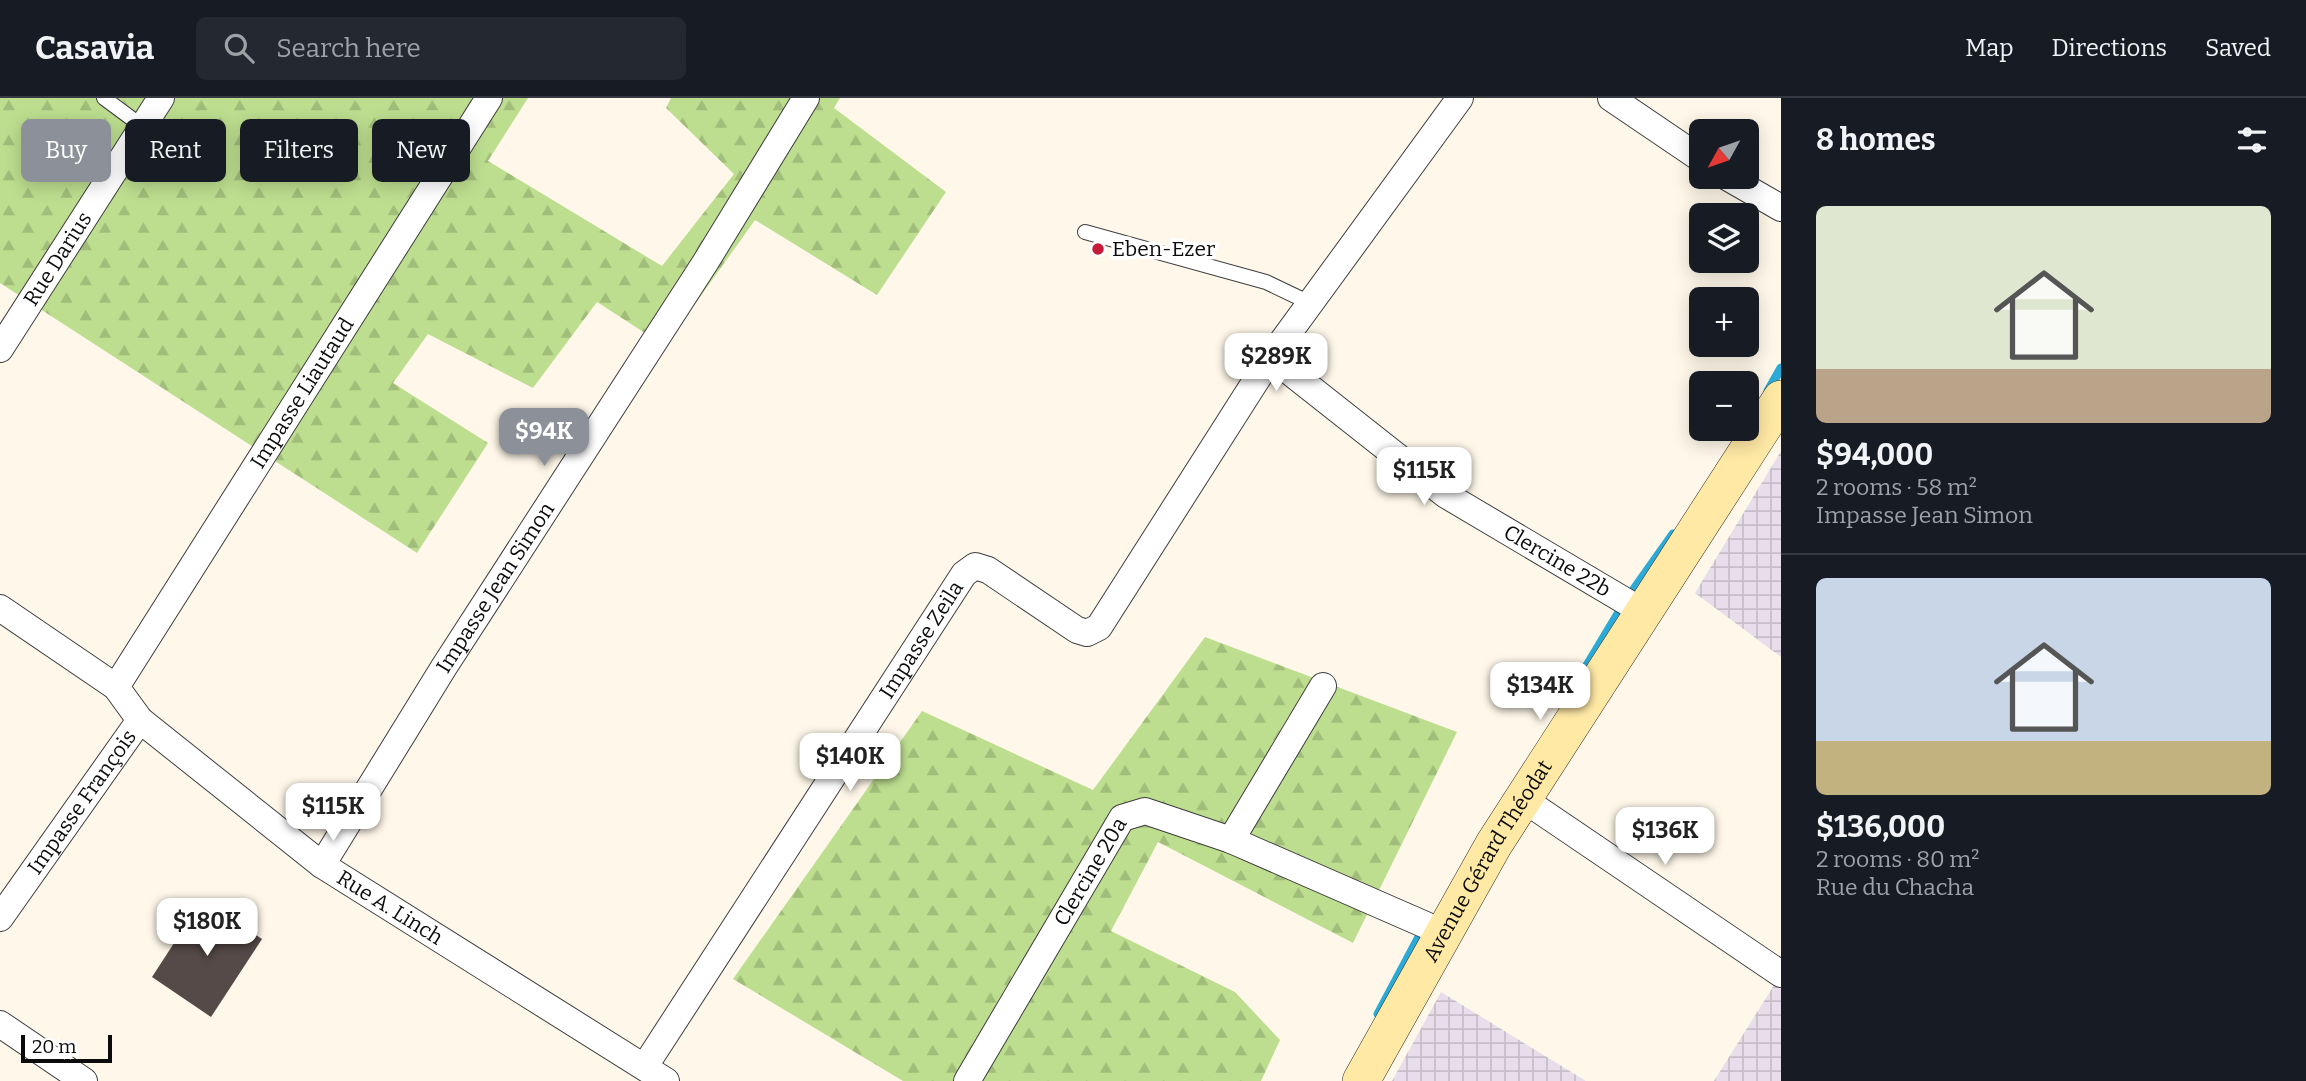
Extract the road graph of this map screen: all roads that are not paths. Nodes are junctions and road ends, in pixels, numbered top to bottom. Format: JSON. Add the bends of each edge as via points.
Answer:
{"nodes":[{"id":1,"x":104,"y":98,"type":"edge"},
{"id":2,"x":161,"y":98,"type":"edge"},
{"id":3,"x":489,"y":98,"type":"edge"},
{"id":4,"x":806,"y":98,"type":"edge"},
{"id":5,"x":1460,"y":98,"type":"edge"},
{"id":6,"x":1611,"y":98,"type":"edge"},
{"id":7,"x":132,"y":119,"type":"edge"},
{"id":8,"x":148,"y":119,"type":"edge"},
{"id":9,"x":1689,"y":151,"type":"edge"},
{"id":10,"x":125,"y":155,"type":"edge"},
{"id":11,"x":1748,"y":189,"type":"edge"},
{"id":12,"x":1781,"y":208,"type":"edge"},
{"id":13,"x":1085,"y":232,"type":"dead end"},
{"id":14,"x":1310,"y":303,"type":"junction"},
{"id":15,"x":0,"y":349,"type":"edge"},
{"id":16,"x":1271,"y":357,"type":"junction"},
{"id":17,"x":1781,"y":399,"type":"edge"},
{"id":18,"x":1630,"y":603,"type":"junction"},
{"id":19,"x":0,"y":608,"type":"edge"},
{"id":20,"x":1323,"y":686,"type":"dead end"},
{"id":21,"x":116,"y":687,"type":"junction"},
{"id":22,"x":141,"y":720,"type":"junction"},
{"id":23,"x":1523,"y":799,"type":"junction"},
{"id":24,"x":1231,"y":839,"type":"junction"},
{"id":25,"x":322,"y":865,"type":"junction"},
{"id":26,"x":0,"y":918,"type":"edge"},
{"id":27,"x":1444,"y":933,"type":"junction"},
{"id":28,"x":1781,"y":974,"type":"edge"},
{"id":29,"x":0,"y":1024,"type":"edge"},
{"id":30,"x":656,"y":1073,"type":"edge"},
{"id":31,"x":85,"y":1081,"type":"edge"},
{"id":32,"x":967,"y":1081,"type":"edge"},
{"id":33,"x":1360,"y":1081,"type":"edge"}],
"edges":[{"from":1,"to":7,"type":"lane"},
{"from":2,"to":8,"type":"street","name":"Rue Darius"},
{"from":3,"to":21,"type":"street","name":"Impasse Liautaud"},
{"from":4,"to":25,"type":"street","name":"Impasse Jean Simon"},
{"from":5,"to":14,"type":"street"},
{"from":6,"to":9,"type":"street"},
{"from":10,"to":15,"type":"street","name":"Rue Darius"},
{"from":11,"to":12,"type":"street"},
{"from":13,"to":14,"type":"lane","via":[[1266,282]]},
{"from":14,"to":16,"type":"street"},
{"from":16,"to":18,"type":"street","name":"Clercine 22b","via":[[1446,495]]},
{"from":16,"to":30,"type":"street","name":"Impasse Zeila","via":[[1099,627],[1087,633],[1077,630],[988,570],[975,566],[964,574]]},
{"from":17,"to":18,"type":"street","name":"Avenue Gérard Théodat","via":[[1762,432]]},
{"from":18,"to":23,"type":"street","name":"Avenue Gérard Théodat"},
{"from":19,"to":21,"type":"street","name":"Rue A. Linch"},
{"from":20,"to":24,"type":"street"},
{"from":21,"to":22,"type":"street","name":"Rue A. Linch"},
{"from":22,"to":25,"type":"street","name":"Rue A. Linch"},
{"from":22,"to":26,"type":"street","name":"Impasse François"},
{"from":23,"to":27,"type":"street","name":"Avenue Gérard Théodat"},
{"from":23,"to":28,"type":"street"},
{"from":24,"to":27,"type":"street","name":"Clercine 20a"},
{"from":24,"to":32,"type":"street","name":"Clercine 20a","via":[[1145,811],[1122,818]]},
{"from":25,"to":30,"type":"street","name":"Rue A. Linch"},
{"from":27,"to":33,"type":"street","name":"Avenue Gérard Théodat"},
{"from":29,"to":31,"type":"street"}]}
